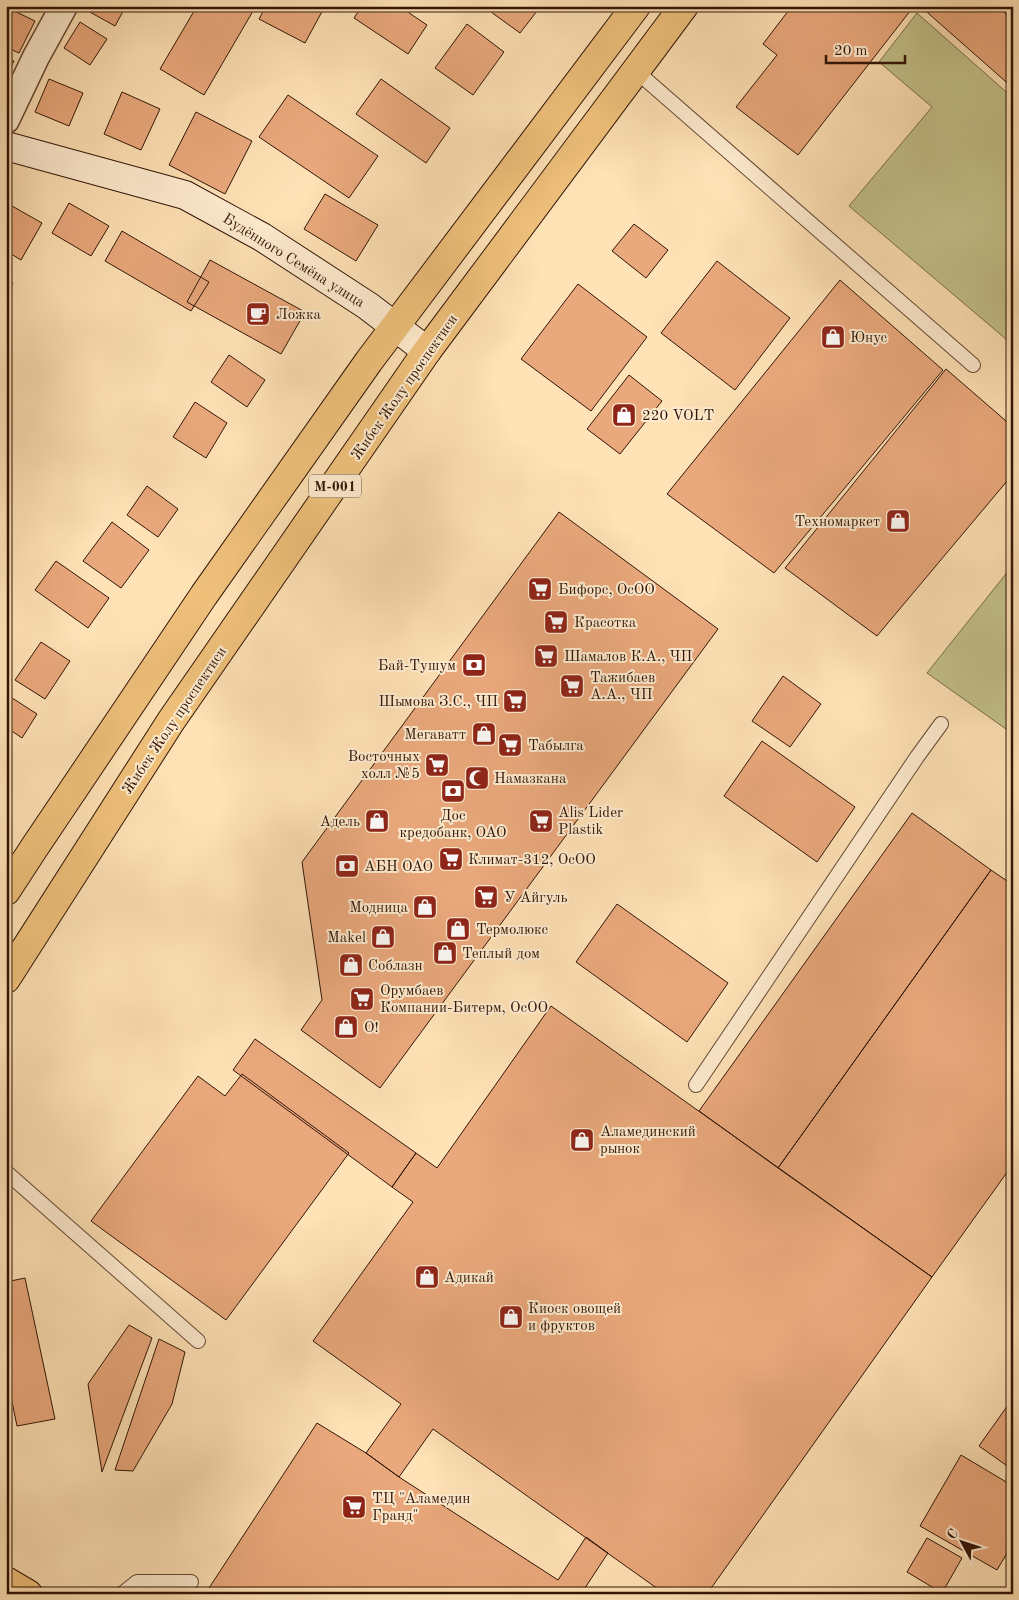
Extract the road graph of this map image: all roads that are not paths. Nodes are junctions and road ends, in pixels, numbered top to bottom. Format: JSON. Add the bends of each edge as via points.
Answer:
{"nodes":[{"id":1,"x":64,"y":6,"type":"edge"},
{"id":2,"x":636,"y":6,"type":"edge"},
{"id":3,"x":684,"y":6,"type":"edge"},
{"id":4,"x":636,"y":71,"type":"junction"},
{"id":5,"x":6,"y":120,"type":"edge"},
{"id":6,"x":6,"y":146,"type":"edge"},
{"id":7,"x":395,"y":327,"type":"junction"},
{"id":8,"x":427,"y":351,"type":"junction"},
{"id":9,"x":973,"y":365,"type":"dead end"},
{"id":10,"x":941,"y":724,"type":"dead end"},
{"id":11,"x":6,"y":891,"type":"edge"},
{"id":12,"x":6,"y":979,"type":"edge"},
{"id":13,"x":696,"y":1085,"type":"dead end"},
{"id":14,"x":6,"y":1172,"type":"edge"},
{"id":15,"x":198,"y":1341,"type":"dead end"},
{"id":16,"x":6,"y":1581,"type":"edge"},
{"id":17,"x":191,"y":1582,"type":"dead end"},
{"id":18,"x":28,"y":1594,"type":"edge"},
{"id":19,"x":122,"y":1594,"type":"edge"}],
"edges":[{"from":1,"to":5,"type":"street"},
{"from":2,"to":7,"type":"main road","number":"М-001"},
{"from":3,"to":4,"type":"main road","name":"Жибек Жолу проспектиси","number":"М-001"},
{"from":4,"to":8,"type":"main road","name":"Жибек Жолу проспектиси","number":"М-001"},
{"from":4,"to":9,"type":"lane"},
{"from":6,"to":7,"type":"street","name":"Будённого Семёна улица","via":[[185,195],[262,237]]},
{"from":7,"to":8,"type":"street","name":"Будённого Семёна улица"},
{"from":7,"to":11,"type":"main road","number":"М-001","via":[[204,595]]},
{"from":8,"to":12,"type":"main road","name":"Жибек Жолу проспектиси","number":"М-001","via":[[171,721]]},
{"from":10,"to":13,"type":"lane"},
{"from":14,"to":15,"type":"lane"},
{"from":16,"to":18,"type":"main road"},
{"from":17,"to":19,"type":"lane","via":[[137,1582]]}]}
